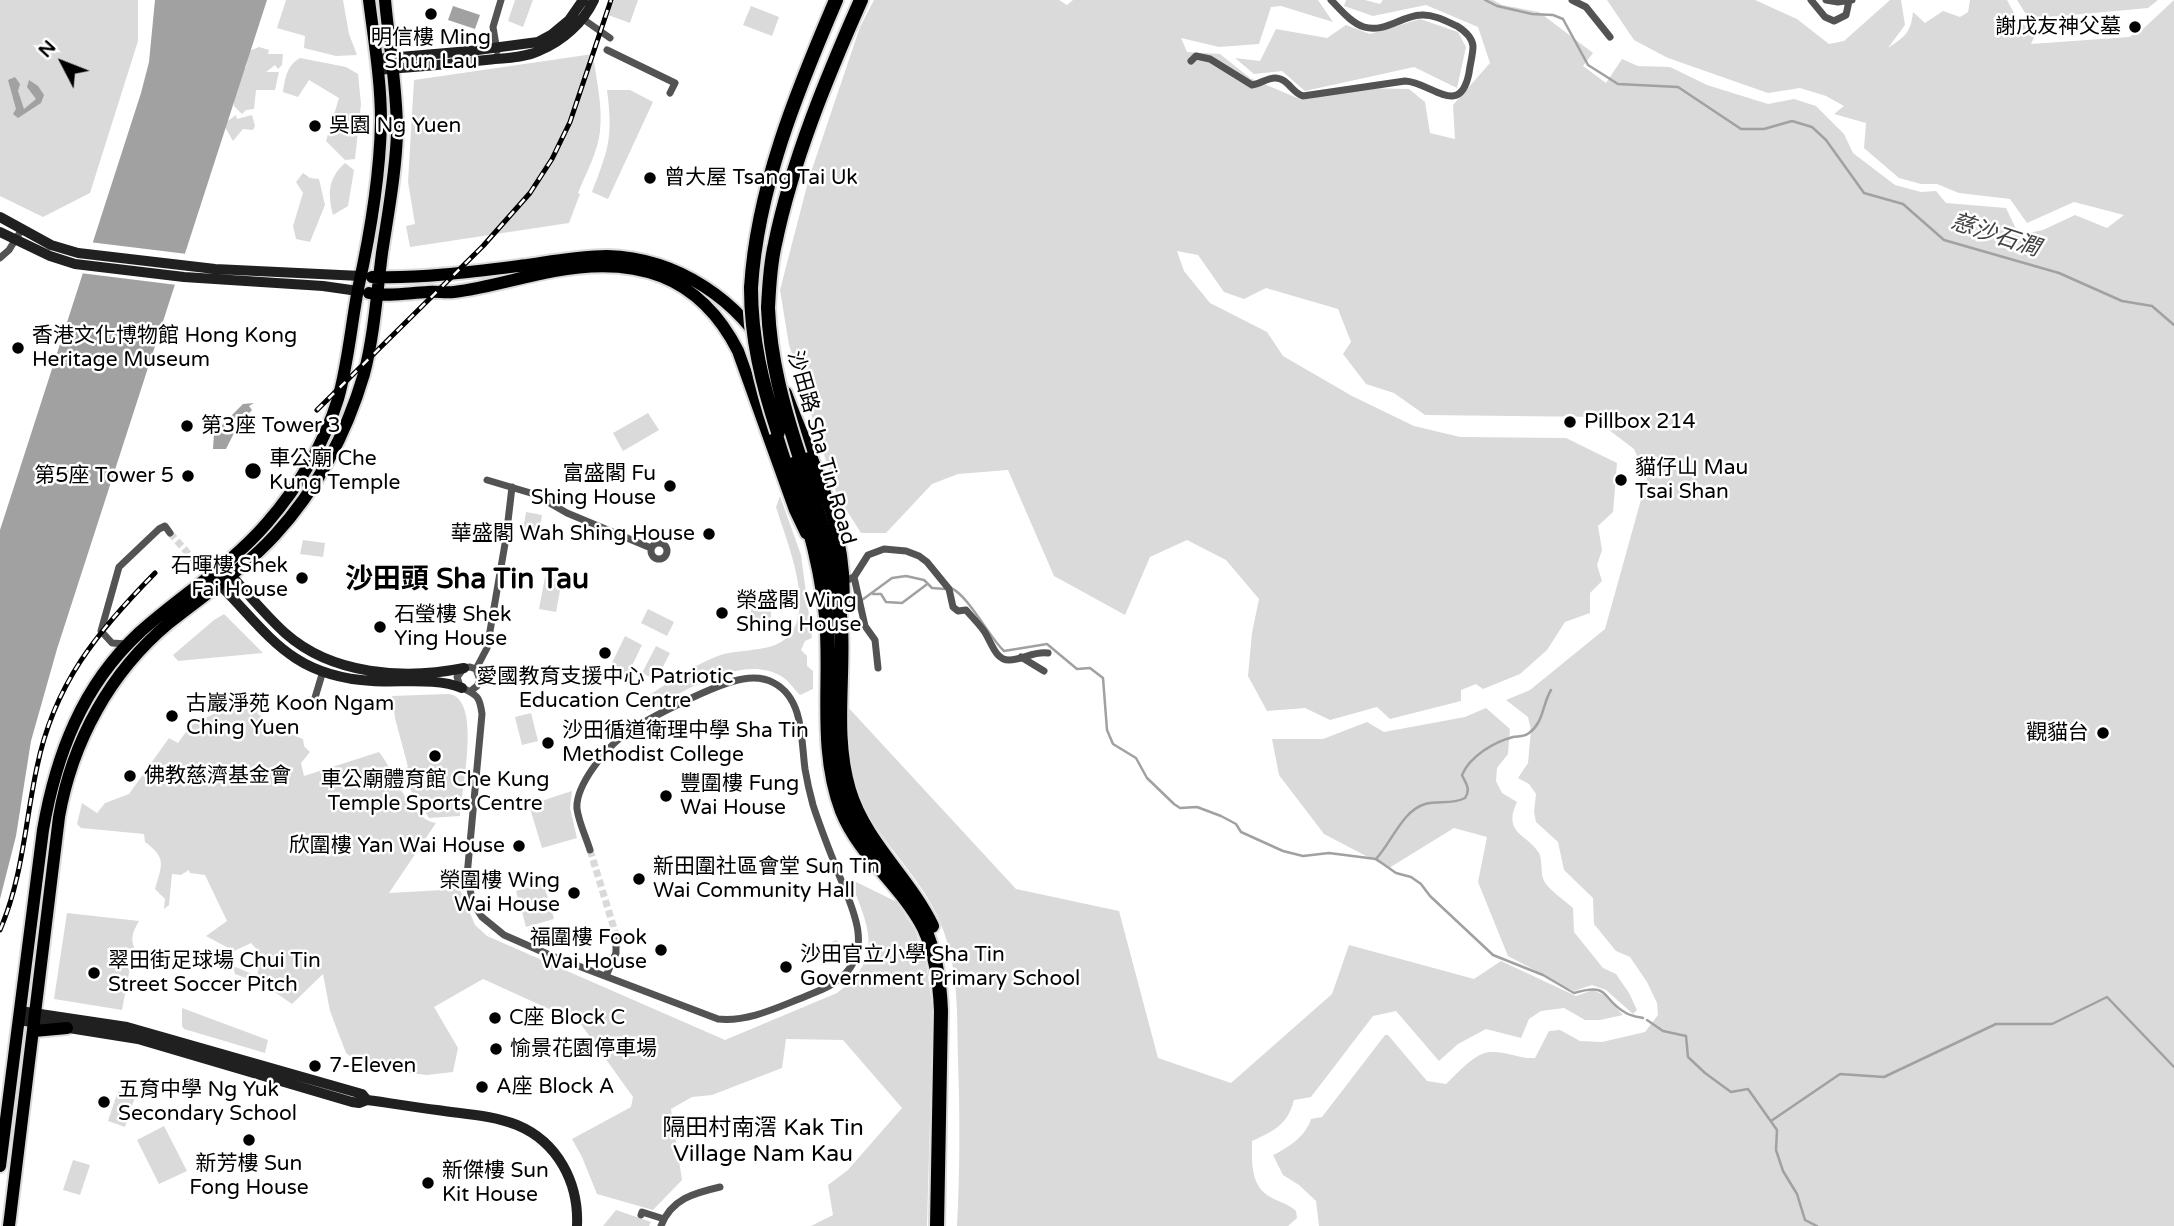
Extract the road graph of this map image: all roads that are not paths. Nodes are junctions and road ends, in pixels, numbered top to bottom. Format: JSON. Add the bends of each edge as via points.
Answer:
{"nodes":[{"id":1,"x":369,"y":0,"type":"edge"},
{"id":2,"x":385,"y":0,"type":"edge"},
{"id":3,"x":501,"y":0,"type":"edge"},
{"id":4,"x":583,"y":0,"type":"edge"},
{"id":5,"x":594,"y":0,"type":"edge"},
{"id":6,"x":836,"y":0,"type":"edge"},
{"id":7,"x":861,"y":0,"type":"edge"},
{"id":8,"x":1331,"y":0,"type":"edge"},
{"id":9,"x":1572,"y":0,"type":"edge"},
{"id":10,"x":1811,"y":0,"type":"edge"},
{"id":11,"x":1826,"y":0,"type":"edge"},
{"id":12,"x":1850,"y":1,"type":"edge"},
{"id":13,"x":583,"y":19,"type":"junction"},
{"id":14,"x":1610,"y":37,"type":"dead end"},
{"id":15,"x":610,"y":38,"type":"dead end"},
{"id":16,"x":607,"y":50,"type":"dead end"},
{"id":17,"x":497,"y":53,"type":"junction"},
{"id":18,"x":1191,"y":61,"type":"dead end"},
{"id":19,"x":393,"y":63,"type":"junction"},
{"id":20,"x":377,"y":65,"type":"junction"},
{"id":21,"x":670,"y":93,"type":"dead end"},
{"id":22,"x":0,"y":217,"type":"edge"},
{"id":23,"x":22,"y":229,"type":"junction"},
{"id":24,"x":0,"y":232,"type":"edge"},
{"id":25,"x":17,"y":240,"type":"junction"},
{"id":26,"x":0,"y":258,"type":"edge"},
{"id":27,"x":76,"y":259,"type":"junction"},
{"id":28,"x":186,"y":272,"type":"junction"},
{"id":29,"x":361,"y":276,"type":"junction"},
{"id":30,"x":379,"y":277,"type":"junction"},
{"id":31,"x":358,"y":291,"type":"junction"},
{"id":32,"x":376,"y":295,"type":"junction"},
{"id":33,"x":488,"y":480,"type":"dead end"},
{"id":34,"x":512,"y":487,"type":"junction"},
{"id":35,"x":170,"y":533,"type":"dead end"},
{"id":36,"x":812,"y":545,"type":"junction"},
{"id":37,"x":651,"y":548,"type":"dead end"},
{"id":38,"x":194,"y":560,"type":"tunnel mouth"},
{"id":39,"x":226,"y":570,"type":"junction"},
{"id":40,"x":850,"y":579,"type":"junction"},
{"id":41,"x":214,"y":580,"type":"junction"},
{"id":42,"x":841,"y":627,"type":"junction"},
{"id":43,"x":128,"y":644,"type":"junction"},
{"id":44,"x":1048,"y":653,"type":"dead end"},
{"id":45,"x":1021,"y":657,"type":"junction"},
{"id":46,"x":464,"y":668,"type":"junction"},
{"id":47,"x":878,"y":668,"type":"dead end"},
{"id":48,"x":476,"y":669,"type":"junction"},
{"id":49,"x":323,"y":671,"type":"junction"},
{"id":50,"x":1044,"y":671,"type":"dead end"},
{"id":51,"x":467,"y":689,"type":"junction"},
{"id":52,"x":314,"y":701,"type":"dead end"},
{"id":53,"x":590,"y":850,"type":"tunnel mouth"},
{"id":54,"x":616,"y":935,"type":"tunnel mouth"},
{"id":55,"x":606,"y":976,"type":"junction"},
{"id":56,"x":29,"y":1019,"type":"junction"},
{"id":57,"x":67,"y":1028,"type":"joint"},
{"id":58,"x":367,"y":1100,"type":"junction"},
{"id":59,"x":0,"y":1166,"type":"edge"},
{"id":60,"x":720,"y":1187,"type":"dead end"},
{"id":61,"x":641,"y":1215,"type":"dead end"},
{"id":62,"x":662,"y":1223,"type":"edge"},
{"id":63,"x":9,"y":1226,"type":"edge"},
{"id":64,"x":577,"y":1226,"type":"edge"},
{"id":65,"x":937,"y":1226,"type":"edge"},
{"id":66,"x":946,"y":1226,"type":"edge"}],
"edges":[{"from":1,"to":20,"type":"main road"},
{"from":2,"to":19,"type":"main road"},
{"from":3,"to":17,"type":"street","via":[[494,27]]},
{"from":4,"to":17,"type":"street","via":[[551,35]]},
{"from":5,"to":13,"type":"street"},
{"from":6,"to":36,"type":"highway","name":"沙田路 Sha Tin Road","bridge":true,"via":[[798,94],[766,193],[755,240],[751,288],[758,360]]},
{"from":7,"to":42,"type":"highway","name":"沙田路 Sha Tin Road","bridge":true,"via":[[786,202],[772,259],[768,308],[777,383],[828,547]]},
{"from":8,"to":18,"type":"street","via":[[1364,27],[1381,28],[1423,15],[1462,30],[1473,48],[1465,88],[1449,96],[1405,81],[1303,96],[1280,79],[1252,85],[1206,57],[1196,56]]},
{"from":9,"to":14,"type":"street","via":[[1586,7]]},
{"from":10,"to":12,"type":"street","via":[[1834,21],[1846,15]]},
{"from":11,"to":12,"type":"street"},
{"from":13,"to":15,"type":"street"},
{"from":13,"to":17,"type":"street","via":[[555,43],[536,52]]},
{"from":16,"to":21,"type":"street","via":[[675,83]]},
{"from":17,"to":19,"type":"street"},
{"from":19,"to":20,"type":"street"},
{"from":19,"to":30,"type":"main road","via":[[396,143]]},
{"from":20,"to":29,"type":"main road","via":[[379,160]]},
{"from":22,"to":23,"type":"street"},
{"from":23,"to":25,"type":"street"},
{"from":23,"to":27,"type":"street"},
{"from":24,"to":25,"type":"street"},
{"from":25,"to":26,"type":"street"},
{"from":25,"to":27,"type":"street","via":[[50,257]]},
{"from":27,"to":28,"type":"street"},
{"from":28,"to":29,"type":"street"},
{"from":28,"to":31,"type":"street"},
{"from":29,"to":30,"type":"main road"},
{"from":29,"to":31,"type":"main road"},
{"from":30,"to":32,"type":"main road"},
{"from":30,"to":40,"type":"main road","via":[[610,256],[662,266],[712,292],[760,338],[780,376],[831,509]]},
{"from":31,"to":32,"type":"main road"},
{"from":31,"to":39,"type":"main road","via":[[339,397],[321,442],[276,512]]},
{"from":32,"to":36,"type":"main road","via":[[454,292],[595,266],[645,271],[678,284],[707,305],[728,331]]},
{"from":32,"to":39,"type":"main road","via":[[364,372],[332,457],[299,509],[264,547]]},
{"from":33,"to":34,"type":"street"},
{"from":34,"to":37,"type":"street"},
{"from":34,"to":48,"type":"street","via":[[487,648]]},
{"from":35,"to":43,"type":"street","via":[[164,526],[159,528],[118,567],[101,631],[112,643]]},
{"from":36,"to":65,"type":"highway","name":"沙田路 Sha Tin Road","via":[[826,615],[827,733],[836,792],[858,843],[924,929],[938,977]]},
{"from":38,"to":41,"type":"street"},
{"from":39,"to":41,"type":"main road"},
{"from":39,"to":46,"type":"street","via":[[285,633],[330,661],[375,671]]},
{"from":40,"to":42,"type":"main road"},
{"from":40,"to":45,"type":"street","via":[[875,552],[894,549],[919,555],[949,589],[953,607],[966,610],[998,655],[1009,660]]},
{"from":40,"to":47,"type":"street","via":[[865,626],[875,640]]},
{"from":41,"to":43,"type":"main road"},
{"from":41,"to":49,"type":"street","via":[[276,646]]},
{"from":41,"to":56,"type":"main road","via":[[141,650],[108,691],[84,734],[60,809]]},
{"from":42,"to":66,"type":"highway","name":"沙田路 Sha Tin Road","via":[[840,736],[852,800],[870,837],[928,916],[947,975]]},
{"from":43,"to":56,"type":"main road","via":[[81,706],[53,781],[30,922]]},
{"from":44,"to":45,"type":"street"},
{"from":45,"to":50,"type":"street"},
{"from":46,"to":48,"type":"street"},
{"from":46,"to":51,"type":"street","via":[[457,677]]},
{"from":48,"to":51,"type":"street","via":[[480,680]]},
{"from":49,"to":51,"type":"street","via":[[362,680],[437,682]]},
{"from":49,"to":52,"type":"street"},
{"from":51,"to":55,"type":"street","via":[[476,695],[482,714],[467,858],[473,903],[504,935]]},
{"from":53,"to":55,"type":"street","via":[[578,802],[606,751],[627,733],[729,682],[765,680],[782,688],[797,711],[808,783],[859,940],[851,968],[835,983],[764,1013],[732,1020],[718,1019]]},
{"from":54,"to":55,"type":"street","via":[[616,953]]},
{"from":56,"to":57,"type":"main road"},
{"from":56,"to":58,"type":"street","via":[[127,1027],[362,1094]]},
{"from":56,"to":59,"type":"main road"},
{"from":56,"to":63,"type":"main road"},
{"from":57,"to":58,"type":"street","via":[[138,1039],[340,1098],[359,1103]]},
{"from":58,"to":64,"type":"street","via":[[504,1121],[533,1134],[553,1152],[570,1179]]},
{"from":60,"to":62,"type":"street","via":[[682,1199]]},
{"from":61,"to":62,"type":"street"}]}
